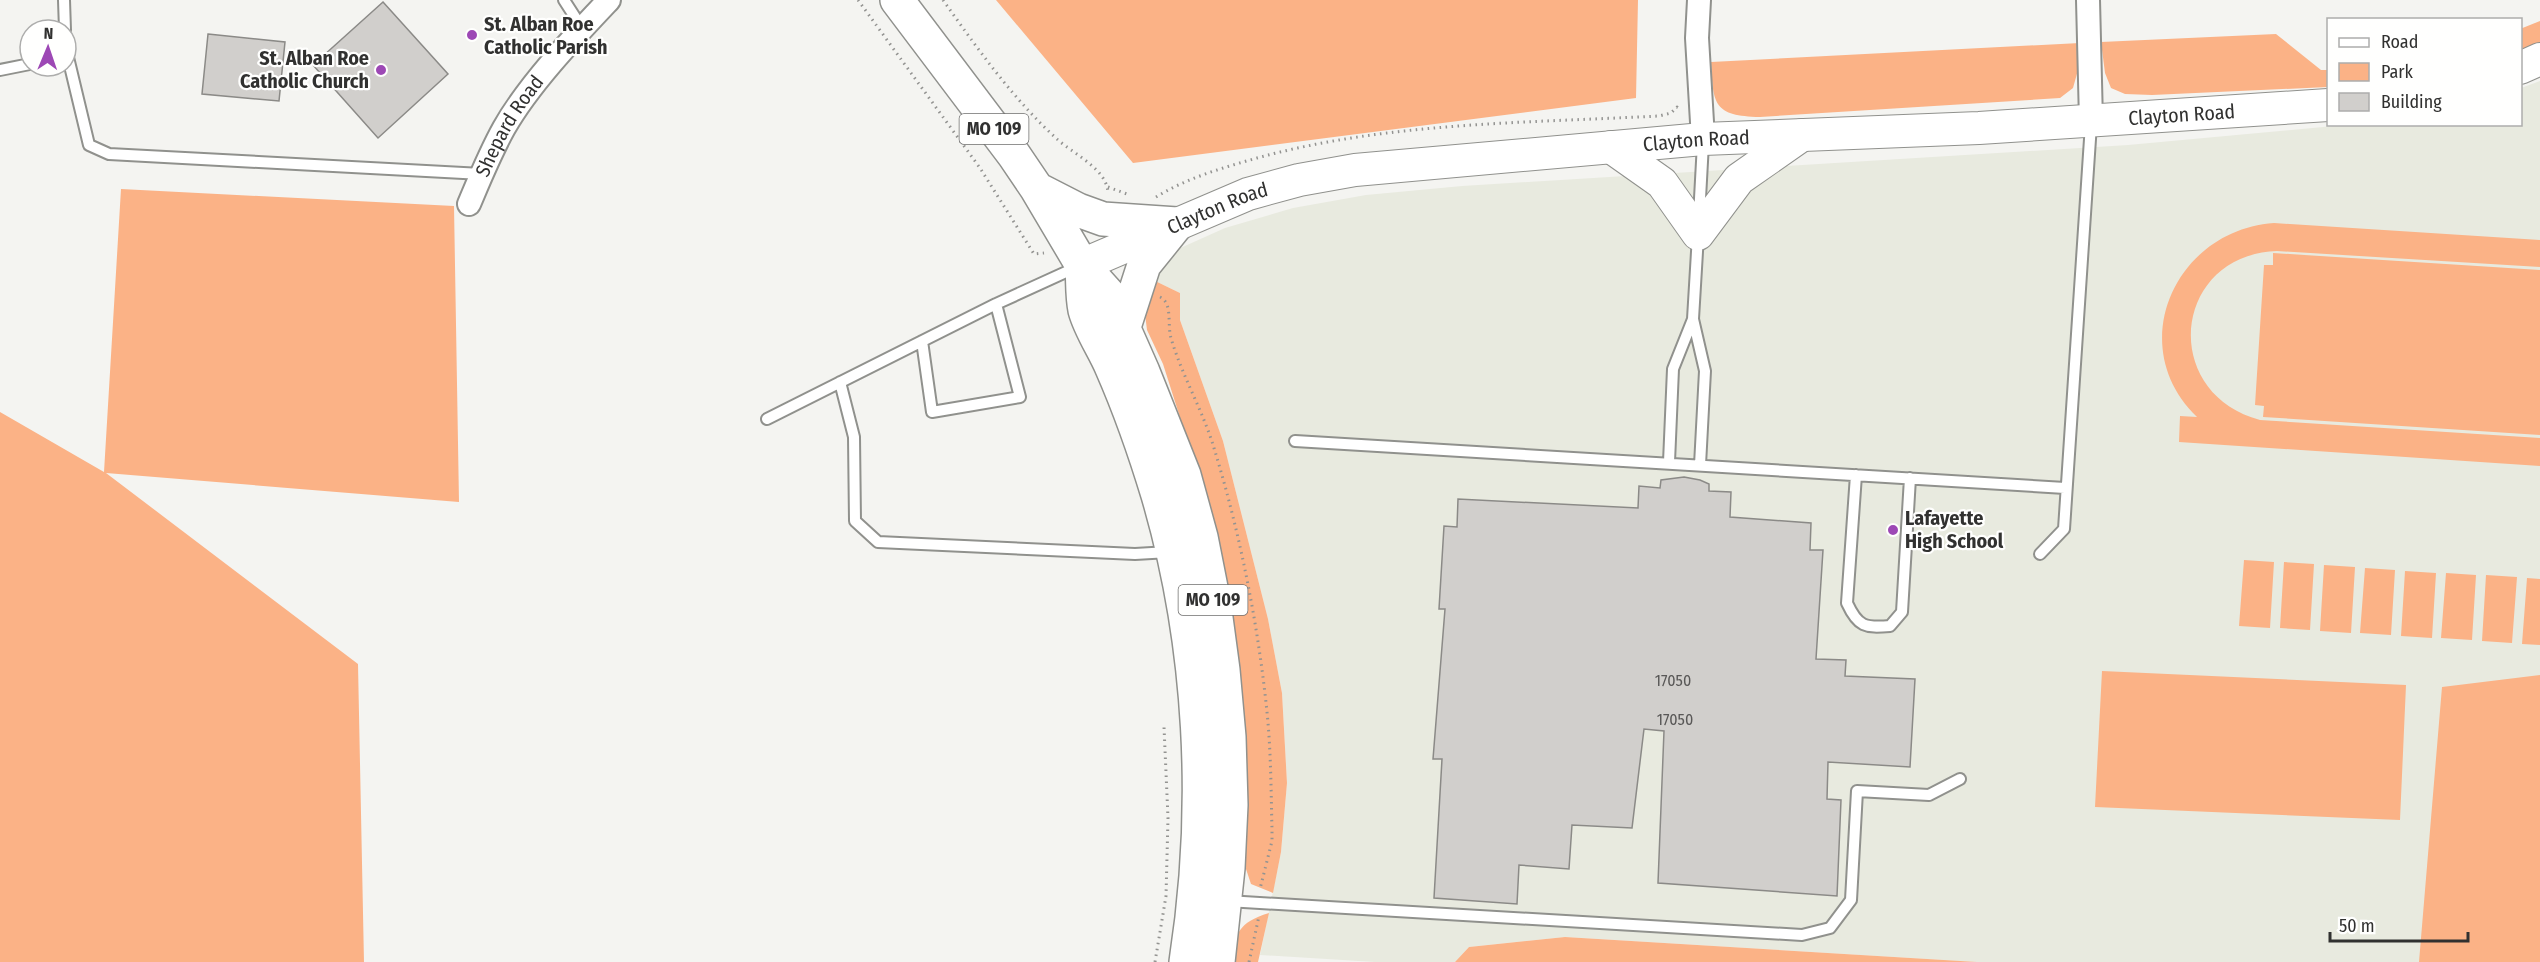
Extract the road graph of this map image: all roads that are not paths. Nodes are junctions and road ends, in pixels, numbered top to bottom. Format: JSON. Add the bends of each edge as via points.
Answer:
{"nodes":[{"id":1,"x":64,"y":0,"type":"edge"},
{"id":2,"x":564,"y":0,"type":"edge"},
{"id":3,"x":609,"y":0,"type":"edge"},
{"id":4,"x":897,"y":0,"type":"edge"},
{"id":5,"x":1699,"y":0,"type":"edge"},
{"id":6,"x":2088,"y":0,"type":"edge"},
{"id":7,"x":65,"y":18,"type":"edge"},
{"id":8,"x":582,"y":28,"type":"junction"},
{"id":9,"x":2540,"y":59,"type":"edge"},
{"id":10,"x":18,"y":66,"type":"edge"},
{"id":11,"x":2522,"y":67,"type":"edge"},
{"id":12,"x":0,"y":70,"type":"edge"},
{"id":13,"x":71,"y":78,"type":"edge"},
{"id":14,"x":2327,"y":105,"type":"edge"},
{"id":15,"x":2091,"y":121,"type":"junction"},
{"id":16,"x":1803,"y":135,"type":"junction"},
{"id":17,"x":1703,"y":139,"type":"junction"},
{"id":18,"x":1611,"y":147,"type":"junction"},
{"id":19,"x":482,"y":174,"type":"junction"},
{"id":20,"x":1037,"y":189,"type":"junction"},
{"id":21,"x":469,"y":204,"type":"dead end"},
{"id":22,"x":1177,"y":224,"type":"junction"},
{"id":23,"x":1698,"y":234,"type":"junction"},
{"id":24,"x":1083,"y":265,"type":"junction"},
{"id":25,"x":996,"y":304,"type":"junction"},
{"id":26,"x":1693,"y":319,"type":"junction"},
{"id":27,"x":1124,"y":327,"type":"junction"},
{"id":28,"x":922,"y":341,"type":"junction"},
{"id":29,"x":840,"y":382,"type":"junction"},
{"id":30,"x":767,"y":419,"type":"dead end"},
{"id":31,"x":1295,"y":441,"type":"dead end"},
{"id":32,"x":1669,"y":462,"type":"junction"},
{"id":33,"x":1700,"y":465,"type":"junction"},
{"id":34,"x":1856,"y":475,"type":"junction"},
{"id":35,"x":1910,"y":478,"type":"junction"},
{"id":36,"x":2065,"y":488,"type":"junction"},
{"id":37,"x":1173,"y":552,"type":"junction"},
{"id":38,"x":2040,"y":554,"type":"dead end"},
{"id":39,"x":1960,"y":779,"type":"dead end"},
{"id":40,"x":1210,"y":900,"type":"junction"},
{"id":41,"x":1186,"y":962,"type":"edge"},
{"id":42,"x":1218,"y":962,"type":"edge"}],
"edges":[{"from":1,"to":7,"type":"lane"},
{"from":2,"to":8,"type":"lane"},
{"from":3,"to":8,"type":"street","name":"Shepard Road"},
{"from":4,"to":20,"type":"main road","number":"MO 109"},
{"from":5,"to":17,"type":"street","via":[[1697,38]]},
{"from":6,"to":15,"type":"street"},
{"from":8,"to":19,"type":"street","name":"Shepard Road","via":[[505,126]]},
{"from":9,"to":11,"type":"main road"},
{"from":10,"to":12,"type":"lane"},
{"from":13,"to":19,"type":"lane","via":[[89,145],[109,154]]},
{"from":14,"to":15,"type":"main road","name":"Clayton Road"},
{"from":15,"to":16,"type":"main road","name":"Clayton Road"},
{"from":15,"to":36,"type":"lane"},
{"from":16,"to":17,"type":"main road","name":"Clayton Road"},
{"from":16,"to":23,"type":"main road","via":[[1739,179]]},
{"from":17,"to":18,"type":"main road","name":"Clayton Road"},
{"from":17,"to":23,"type":"lane"},
{"from":18,"to":22,"type":"main road","name":"Clayton Road","via":[[1355,170],[1248,194]]},
{"from":18,"to":23,"type":"main road","via":[[1662,183]]},
{"from":19,"to":21,"type":"street","name":"Shepard Road"},
{"from":20,"to":22,"type":"main road","via":[[1103,219]]},
{"from":20,"to":24,"type":"main road","number":"MO 109"},
{"from":22,"to":24,"type":"main road","name":"Clayton Road"},
{"from":22,"to":27,"type":"main road","via":[[1144,265]]},
{"from":23,"to":26,"type":"lane"},
{"from":24,"to":25,"type":"lane"},
{"from":24,"to":27,"type":"main road","number":"MO 109","via":[[1109,296]]},
{"from":24,"to":37,"type":"main road","number":"MO 109","via":[[1085,310],[1137,431]]},
{"from":25,"to":28,"type":"lane"},
{"from":25,"to":28,"type":"lane","via":[[1020,397],[932,411]]},
{"from":26,"to":32,"type":"lane","via":[[1673,369]]},
{"from":26,"to":33,"type":"lane","via":[[1704,371]]},
{"from":27,"to":40,"type":"main road","number":"MO 109","via":[[1184,475],[1214,603],[1229,737],[1231,805]]},
{"from":28,"to":29,"type":"lane"},
{"from":29,"to":30,"type":"lane"},
{"from":29,"to":37,"type":"lane","via":[[854,437],[855,521],[878,542],[1135,554]]},
{"from":31,"to":32,"type":"lane"},
{"from":32,"to":33,"type":"lane"},
{"from":33,"to":34,"type":"lane"},
{"from":34,"to":35,"type":"lane"},
{"from":34,"to":35,"type":"lane","via":[[1847,603],[1854,619],[1869,628],[1890,626],[1902,612]]},
{"from":35,"to":36,"type":"lane"},
{"from":36,"to":38,"type":"lane","via":[[2064,529]]},
{"from":37,"to":40,"type":"main road","number":"MO 109","via":[[1191,659]]},
{"from":39,"to":40,"type":"lane","via":[[1929,795],[1857,791],[1851,900],[1830,928],[1802,935]]},
{"from":40,"to":41,"type":"main road","number":"MO 109"},
{"from":40,"to":42,"type":"main road","number":"MO 109"}]}
